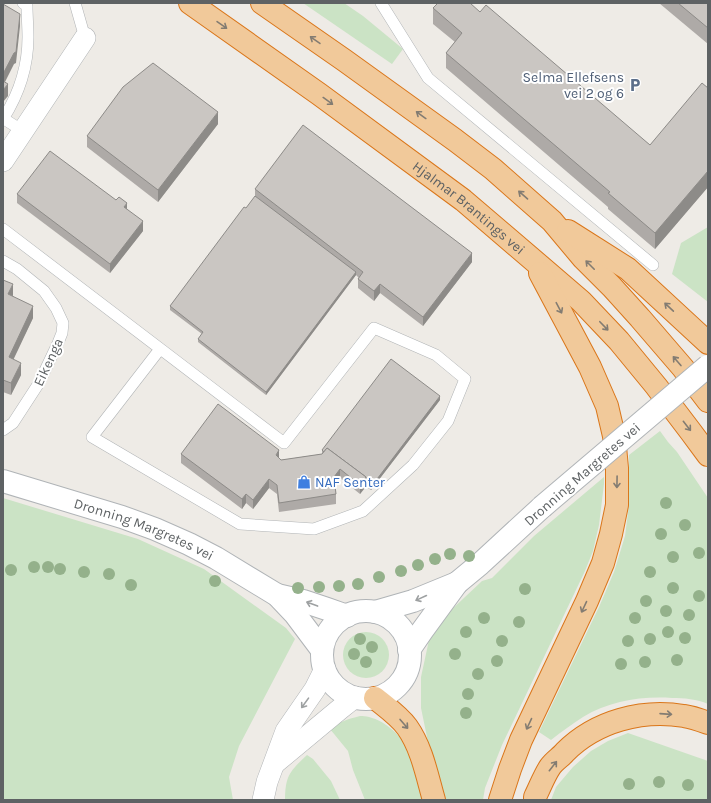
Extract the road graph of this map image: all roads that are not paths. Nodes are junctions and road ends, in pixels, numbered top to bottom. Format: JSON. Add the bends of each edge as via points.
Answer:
{"nodes":[{"id":1,"x":23,"y":3,"type":"edge"},
{"id":2,"x":74,"y":3,"type":"edge"},
{"id":3,"x":190,"y":3,"type":"edge"},
{"id":4,"x":262,"y":3,"type":"edge"},
{"id":5,"x":381,"y":3,"type":"edge"},
{"id":6,"x":85,"y":38,"type":"joint"},
{"id":7,"x":3,"y":119,"type":"edge"},
{"id":8,"x":23,"y":131,"type":"junction"},
{"id":9,"x":3,"y":161,"type":"edge"},
{"id":10,"x":552,"y":221,"type":"junction"},
{"id":11,"x":3,"y":229,"type":"edge"},
{"id":12,"x":3,"y":261,"type":"edge"},
{"id":13,"x":534,"y":261,"type":"junction"},
{"id":14,"x":653,"y":264,"type":"dead end"},
{"id":15,"x":708,"y":343,"type":"edge"},
{"id":16,"x":160,"y":349,"type":"junction"},
{"id":17,"x":708,"y":366,"type":"edge"},
{"id":18,"x":708,"y":401,"type":"edge"},
{"id":19,"x":3,"y":430,"type":"edge"},
{"id":20,"x":708,"y":455,"type":"edge"},
{"id":21,"x":3,"y":481,"type":"edge"},
{"id":22,"x":457,"y":582,"type":"junction"},
{"id":23,"x":277,"y":595,"type":"junction"},
{"id":24,"x":375,"y":612,"type":"junction"},
{"id":25,"x":348,"y":616,"type":"junction"},
{"id":26,"x":409,"y":650,"type":"junction"},
{"id":27,"x":323,"y":660,"type":"junction"},
{"id":28,"x":365,"y":698,"type":"junction"},
{"id":29,"x":708,"y":723,"type":"edge"},
{"id":30,"x":274,"y":764,"type":"junction"},
{"id":31,"x":263,"y":800,"type":"edge"},
{"id":32,"x":434,"y":800,"type":"edge"},
{"id":33,"x":500,"y":800,"type":"edge"},
{"id":34,"x":535,"y":800,"type":"edge"}],
"edges":[{"from":1,"to":7,"type":"lane","via":[[27,6],[28,38],[24,73]]},
{"from":2,"to":6,"type":"lane"},
{"from":3,"to":13,"type":"highway","name":"Hjalmar Brantings vei","one_way":true,"via":[[320,94],[463,200]]},
{"from":10,"to":4,"type":"highway","one_way":true,"via":[[493,169],[455,140]]},
{"from":5,"to":14,"type":"lane","via":[[428,78]]},
{"from":6,"to":8,"type":"street"},
{"from":7,"to":8,"type":"lane"},
{"from":8,"to":9,"type":"street"},
{"from":15,"to":10,"type":"highway","one_way":true,"via":[[628,269]]},
{"from":18,"to":10,"type":"highway","one_way":true,"via":[[640,318]]},
{"from":11,"to":16,"type":"lane"},
{"from":12,"to":19,"type":"lane","name":"Eikenga","via":[[18,269],[44,291],[63,323],[62,333],[39,384],[13,423]]},
{"from":13,"to":20,"type":"highway","name":"Hjalmar Brantings vei","one_way":true,"via":[[581,302],[619,341]]},
{"from":13,"to":33,"type":"highway","one_way":true,"via":[[590,366],[606,406],[615,444],[617,505],[603,563],[521,740]]},
{"from":16,"to":16,"type":"lane","via":[[284,443],[374,328],[436,356],[465,379],[448,422],[413,465],[363,511],[314,529],[240,524],[92,437]]},
{"from":17,"to":22,"type":"street","name":"Dronning Margretes vei","bridge":true},
{"from":21,"to":23,"type":"street","name":"Dronning Margretes vei","via":[[155,529],[216,558]]},
{"from":22,"to":24,"type":"street","name":"Dronning Margretes vei","one_way":true,"via":[[413,601]]},
{"from":22,"to":26,"type":"street","name":"Dronning Margretes vei"},
{"from":25,"to":23,"type":"street","name":"Dronning Margretes vei","one_way":true},
{"from":23,"to":27,"type":"street","name":"Dronning Margretes vei","via":[[295,614]]},
{"from":24,"to":25,"type":"street","name":"Dronning Margretes vei","via":[[359,612]]},
{"from":24,"to":26,"type":"street","name":"Dronning Margretes vei","via":[[390,619],[400,628]]},
{"from":25,"to":27,"type":"street","name":"Dronning Margretes vei","via":[[338,621],[326,636]]},
{"from":26,"to":28,"type":"street","name":"Dronning Margretes vei","via":[[407,670],[396,687],[385,694]]},
{"from":27,"to":28,"type":"street","name":"Dronning Margretes vei","via":[[328,676],[335,686],[344,693]]},
{"from":27,"to":30,"type":"street","name":"Dronning Margretes vei","one_way":true,"via":[[315,689],[286,730]]},
{"from":28,"to":30,"type":"street","name":"Dronning Margretes vei","via":[[334,714]]},
{"from":28,"to":32,"type":"highway","one_way":true,"via":[[393,712],[407,727],[416,743]]},
{"from":34,"to":29,"type":"highway","one_way":true,"via":[[551,766],[573,744],[599,728],[639,715],[656,714],[685,716]]},
{"from":30,"to":31,"type":"street","name":"Dronning Margretes vei"}]}
